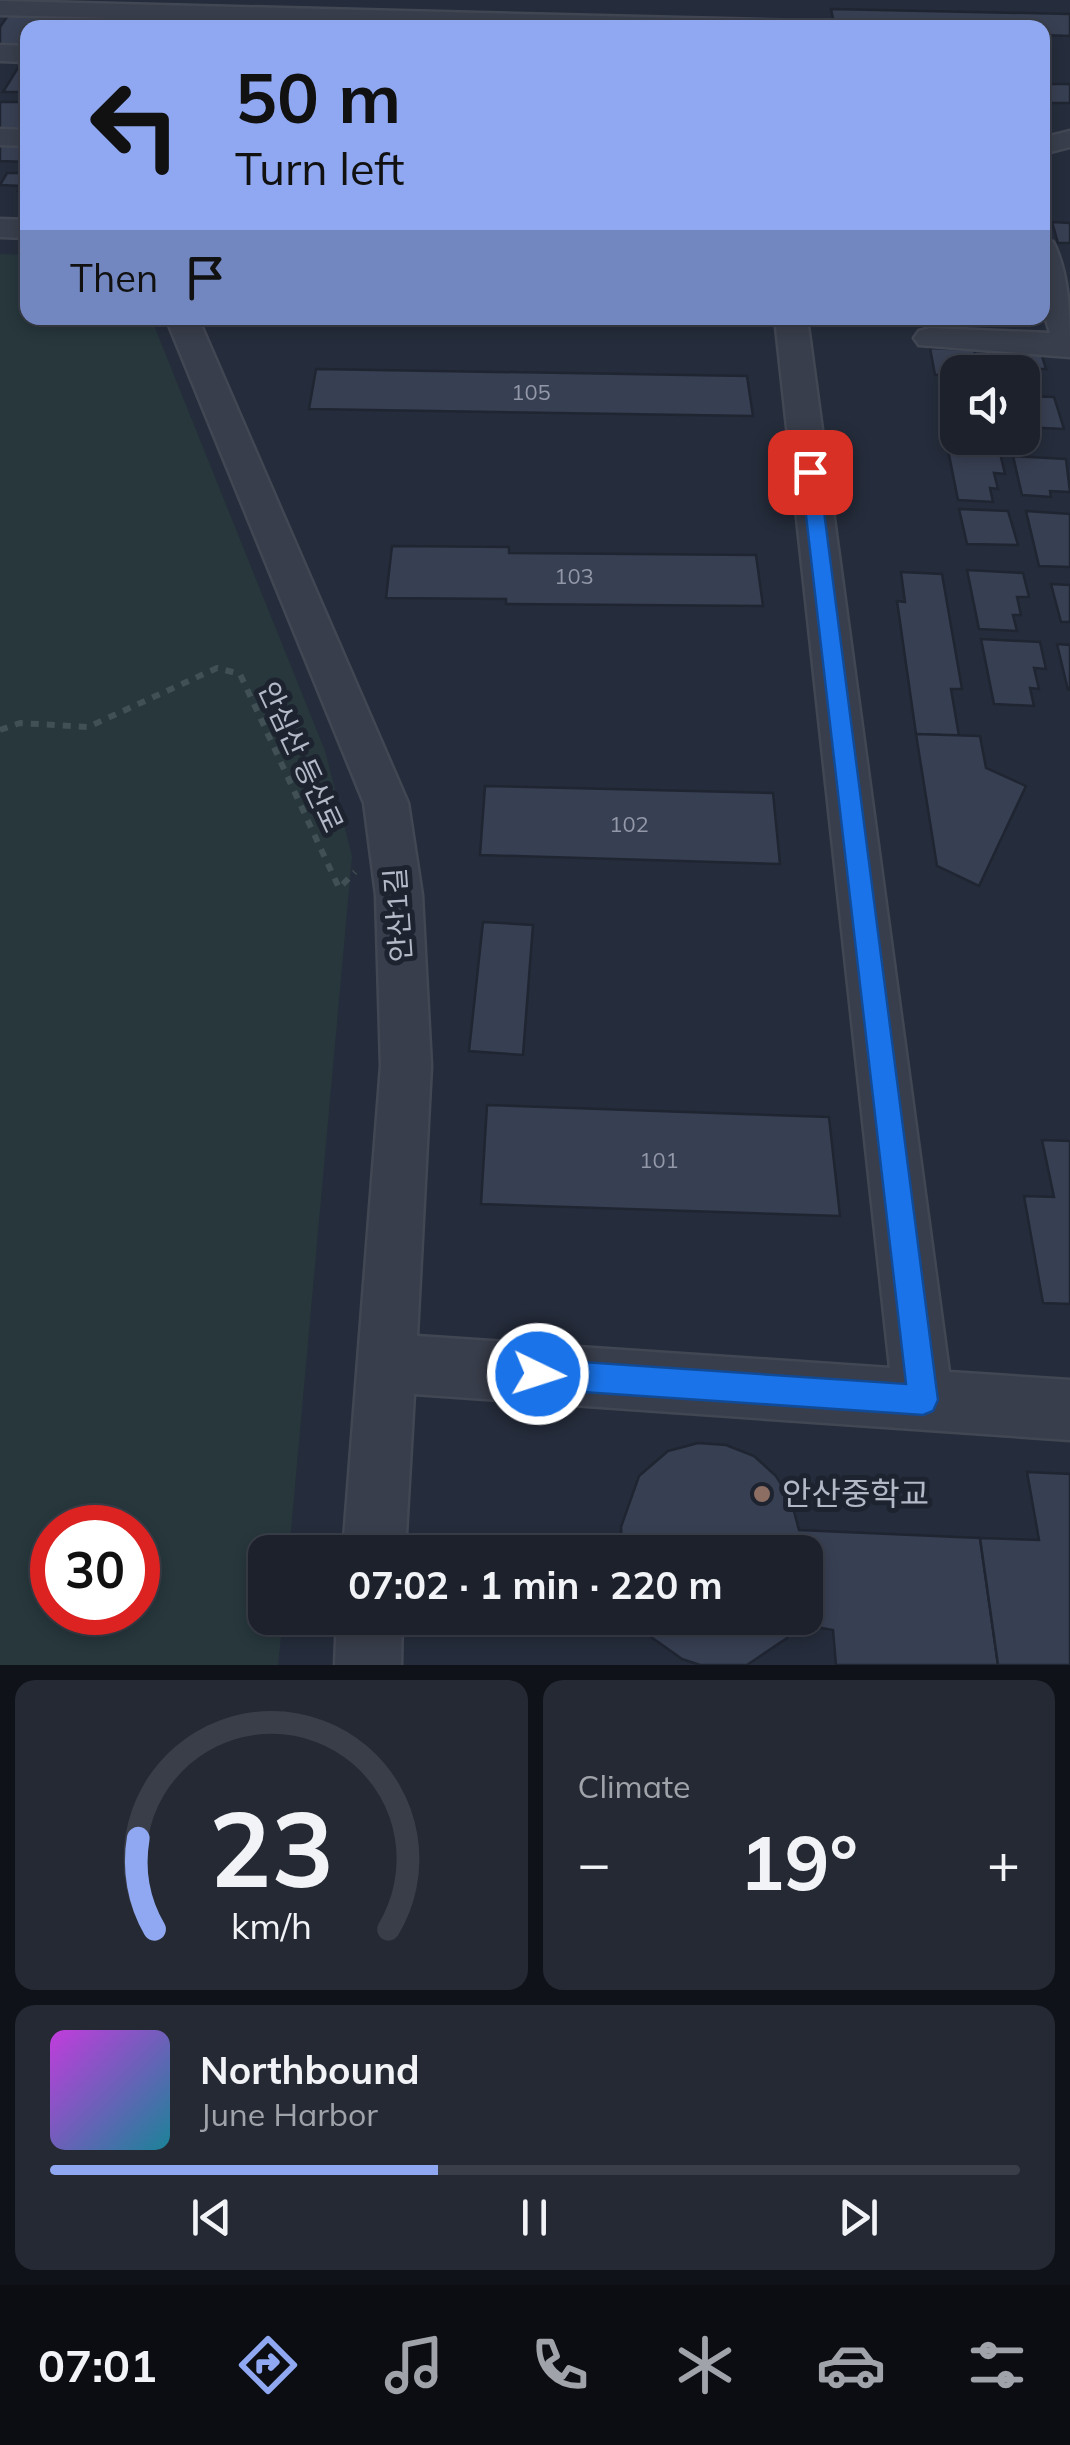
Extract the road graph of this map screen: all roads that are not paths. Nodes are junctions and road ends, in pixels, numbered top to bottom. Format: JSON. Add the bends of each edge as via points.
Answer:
{"nodes":[{"id":1,"x":0,"y":8,"type":"edge"},
{"id":2,"x":481,"y":20,"type":"edge"},
{"id":3,"x":1053,"y":261,"type":"edge"},
{"id":4,"x":185,"y":325,"type":"edge"},
{"id":5,"x":792,"y":325,"type":"edge"},
{"id":6,"x":930,"y":338,"type":"dead end"},
{"id":7,"x":1070,"y":345,"type":"edge"},
{"id":8,"x":384,"y":1363,"type":"junction"},
{"id":9,"x":923,"y":1400,"type":"junction"},
{"id":10,"x":1070,"y":1410,"type":"edge"},
{"id":11,"x":375,"y":1535,"type":"edge"},
{"id":12,"x":369,"y":1635,"type":"edge"},
{"id":13,"x":368,"y":1665,"type":"edge"}],
"edges":[{"from":1,"to":2,"type":"street"},
{"from":3,"to":7,"type":"street"},
{"from":4,"to":8,"type":"street","name":"안산1길","via":[[386,802],[399,895],[406,1066]]},
{"from":5,"to":9,"type":"street"},
{"from":6,"to":7,"type":"street"},
{"from":8,"to":9,"type":"street"},
{"from":8,"to":11,"type":"street","name":"안산1길"},
{"from":9,"to":10,"type":"street"},
{"from":12,"to":13,"type":"street"}]}
